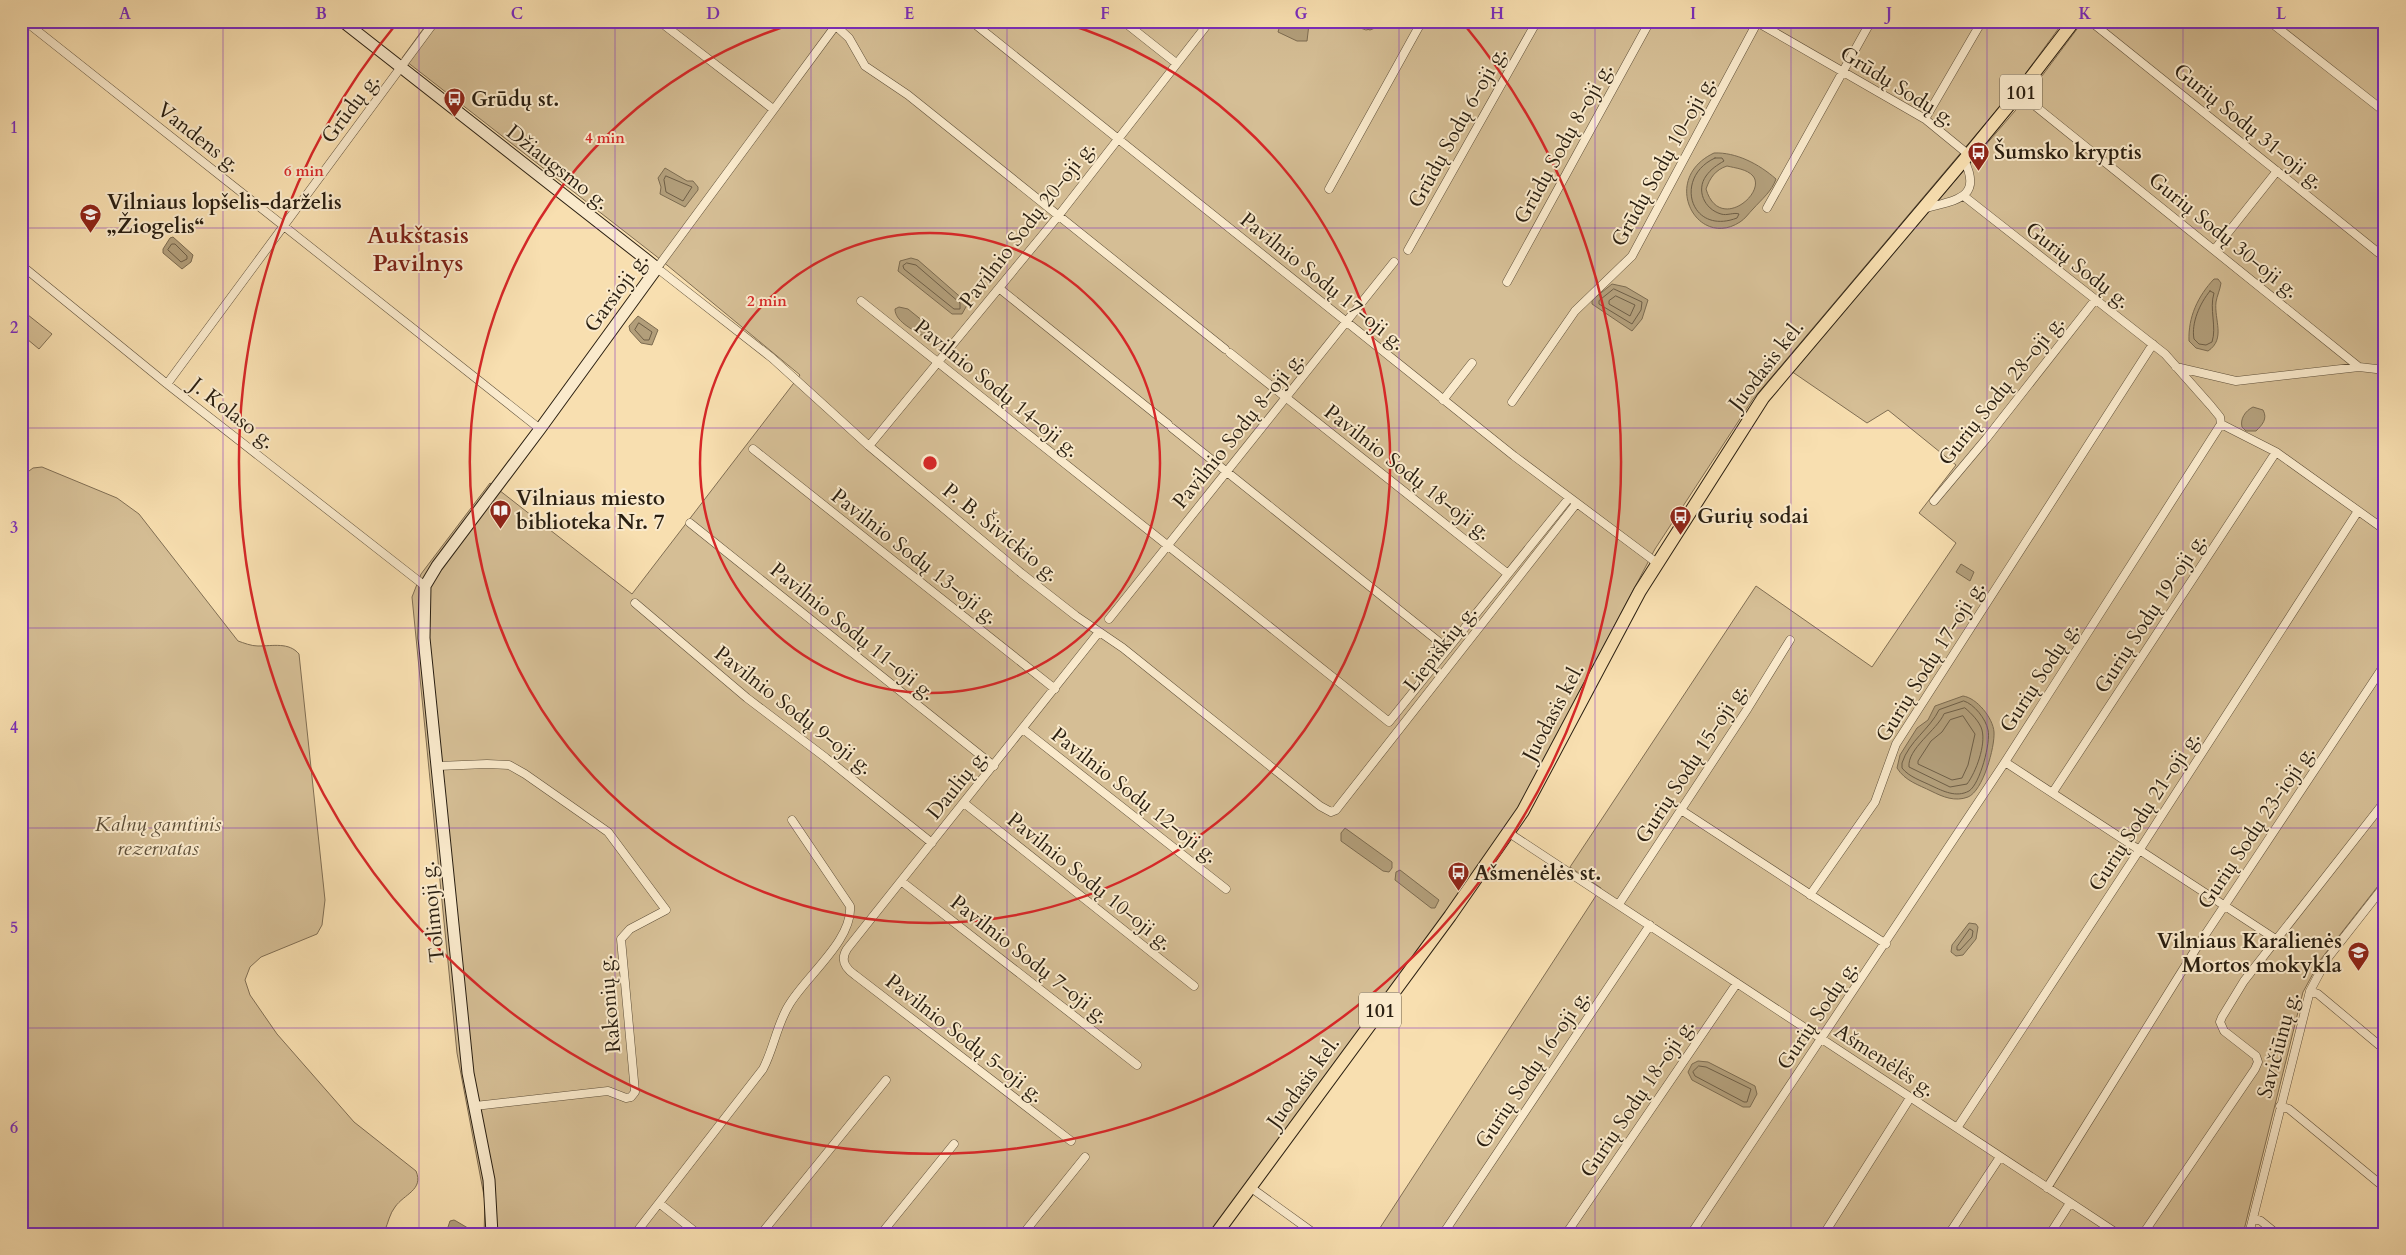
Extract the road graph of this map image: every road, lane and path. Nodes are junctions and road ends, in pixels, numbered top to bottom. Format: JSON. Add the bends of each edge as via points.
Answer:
{"nodes":[{"id":1,"x":25,"y":21,"type":"edge"},
{"id":2,"x":342,"y":21,"type":"edge"},
{"id":3,"x":436,"y":21,"type":"edge"},
{"id":4,"x":659,"y":21,"type":"edge"},
{"id":5,"x":971,"y":21,"type":"edge"},
{"id":6,"x":1124,"y":21,"type":"edge"},
{"id":7,"x":1210,"y":21,"type":"edge"},
{"id":8,"x":1422,"y":21,"type":"edge"},
{"id":9,"x":1537,"y":21,"type":"edge"},
{"id":10,"x":1650,"y":21,"type":"edge"},
{"id":11,"x":1871,"y":21,"type":"edge"},
{"id":12,"x":1982,"y":21,"type":"edge"},
{"id":13,"x":2074,"y":21,"type":"edge"},
{"id":14,"x":2090,"y":21,"type":"edge"},
{"id":15,"x":2268,"y":21,"type":"edge"},
{"id":16,"x":1757,"y":22,"type":"edge"},
{"id":17,"x":838,"y":24,"type":"edge"},
{"id":18,"x":1176,"y":64,"type":"junction"},
{"id":19,"x":401,"y":69,"type":"junction"},
{"id":20,"x":1843,"y":72,"type":"junction"},
{"id":21,"x":2020,"y":93,"type":"junction"},
{"id":22,"x":772,"y":109,"type":"junction"},
{"id":23,"x":2385,"y":112,"type":"edge"},
{"id":24,"x":1925,"y":119,"type":"junction"},
{"id":25,"x":1118,"y":138,"type":"junction"},
{"id":26,"x":1967,"y":157,"type":"junction"},
{"id":27,"x":2277,"y":171,"type":"junction"},
{"id":28,"x":1329,"y":189,"type":"dead end"},
{"id":29,"x":1965,"y":197,"type":"junction"},
{"id":30,"x":1767,"y":208,"type":"dead end"},
{"id":31,"x":1922,"y":210,"type":"junction"},
{"id":32,"x":1059,"y":215,"type":"junction"},
{"id":33,"x":283,"y":226,"type":"junction"},
{"id":34,"x":2214,"y":249,"type":"junction"},
{"id":35,"x":1408,"y":250,"type":"dead end"},
{"id":36,"x":2385,"y":258,"type":"edge"},
{"id":37,"x":1394,"y":262,"type":"dead end"},
{"id":38,"x":21,"y":266,"type":"edge"},
{"id":39,"x":657,"y":268,"type":"junction"},
{"id":40,"x":1506,"y":282,"type":"dead end"},
{"id":41,"x":1000,"y":289,"type":"junction"},
{"id":42,"x":2095,"y":300,"type":"junction"},
{"id":43,"x":860,"y":301,"type":"dead end"},
{"id":44,"x":1346,"y":324,"type":"junction"},
{"id":45,"x":2153,"y":344,"type":"junction"},
{"id":46,"x":939,"y":362,"type":"junction"},
{"id":47,"x":1472,"y":363,"type":"dead end"},
{"id":48,"x":2176,"y":367,"type":"junction"},
{"id":49,"x":2359,"y":367,"type":"junction"},
{"id":50,"x":2385,"y":370,"type":"edge"},
{"id":51,"x":167,"y":384,"type":"junction"},
{"id":52,"x":1286,"y":398,"type":"junction"},
{"id":53,"x":1444,"y":400,"type":"junction"},
{"id":54,"x":1512,"y":402,"type":"dead end"},
{"id":55,"x":2221,"y":424,"type":"junction"},
{"id":56,"x":540,"y":429,"type":"junction"},
{"id":57,"x":869,"y":446,"type":"junction"},
{"id":58,"x":753,"y":449,"type":"dead end"},
{"id":59,"x":2276,"y":452,"type":"junction"},
{"id":60,"x":1227,"y":472,"type":"junction"},
{"id":61,"x":1569,"y":498,"type":"junction"},
{"id":62,"x":1934,"y":501,"type":"dead end"},
{"id":63,"x":1576,"y":504,"type":"junction"},
{"id":64,"x":2358,"y":511,"type":"junction"},
{"id":65,"x":690,"y":523,"type":"dead end"},
{"id":66,"x":2385,"y":530,"type":"edge"},
{"id":67,"x":1167,"y":546,"type":"junction"},
{"id":68,"x":1657,"y":563,"type":"junction"},
{"id":69,"x":1508,"y":574,"type":"junction"},
{"id":70,"x":425,"y":586,"type":"junction"},
{"id":71,"x":635,"y":603,"type":"dead end"},
{"id":72,"x":1109,"y":619,"type":"dead end"},
{"id":73,"x":1099,"y":632,"type":"junction"},
{"id":74,"x":1790,"y":640,"type":"dead end"},
{"id":75,"x":1448,"y":649,"type":"junction"},
{"id":76,"x":2385,"y":664,"type":"edge"},
{"id":77,"x":1055,"y":690,"type":"junction"},
{"id":78,"x":1023,"y":729,"type":"junction"},
{"id":79,"x":2005,"y":762,"type":"junction"},
{"id":80,"x":438,"y":766,"type":"junction"},
{"id":81,"x":994,"y":766,"type":"junction"},
{"id":82,"x":2053,"y":792,"type":"junction"},
{"id":83,"x":2385,"y":801,"type":"edge"},
{"id":84,"x":964,"y":803,"type":"junction"},
{"id":85,"x":1681,"y":810,"type":"junction"},
{"id":86,"x":1331,"y":812,"type":"joint"},
{"id":87,"x":792,"y":820,"type":"dead end"},
{"id":88,"x":1509,"y":833,"type":"junction"},
{"id":89,"x":932,"y":843,"type":"junction"},
{"id":90,"x":2140,"y":849,"type":"junction"},
{"id":91,"x":901,"y":881,"type":"junction"},
{"id":92,"x":2385,"y":884,"type":"edge"},
{"id":93,"x":1226,"y":889,"type":"dead end"},
{"id":94,"x":1810,"y":895,"type":"junction"},
{"id":95,"x":1619,"y":904,"type":"junction"},
{"id":96,"x":2224,"y":905,"type":"junction"},
{"id":97,"x":1650,"y":925,"type":"junction"},
{"id":98,"x":2277,"y":940,"type":"junction"},
{"id":99,"x":1886,"y":944,"type":"junction"},
{"id":100,"x":843,"y":959,"type":"joint"},
{"id":101,"x":1736,"y":983,"type":"junction"},
{"id":102,"x":1194,"y":986,"type":"dead end"},
{"id":103,"x":2310,"y":991,"type":"junction"},
{"id":104,"x":1822,"y":1040,"type":"junction"},
{"id":105,"x":2385,"y":1050,"type":"edge"},
{"id":106,"x":1137,"y":1065,"type":"dead end"},
{"id":107,"x":886,"y":1080,"type":"dead end"},
{"id":108,"x":1910,"y":1098,"type":"junction"},
{"id":109,"x":475,"y":1106,"type":"junction"},
{"id":110,"x":2280,"y":1106,"type":"junction"},
{"id":111,"x":1957,"y":1128,"type":"junction"},
{"id":112,"x":1071,"y":1141,"type":"dead end"},
{"id":113,"x":954,"y":1144,"type":"dead end"},
{"id":114,"x":1084,"y":1157,"type":"dead end"},
{"id":115,"x":2000,"y":1157,"type":"junction"},
{"id":116,"x":1250,"y":1187,"type":"junction"},
{"id":117,"x":2047,"y":1188,"type":"junction"},
{"id":118,"x":2385,"y":1188,"type":"edge"},
{"id":119,"x":659,"y":1203,"type":"junction"},
{"id":120,"x":2070,"y":1203,"type":"junction"},
{"id":121,"x":2253,"y":1218,"type":"junction"},
{"id":122,"x":492,"y":1234,"type":"edge"},
{"id":123,"x":635,"y":1234,"type":"edge"},
{"id":124,"x":698,"y":1234,"type":"edge"},
{"id":125,"x":761,"y":1234,"type":"edge"},
{"id":126,"x":881,"y":1234,"type":"edge"},
{"id":127,"x":1024,"y":1234,"type":"edge"},
{"id":128,"x":1216,"y":1234,"type":"edge"},
{"id":129,"x":1315,"y":1234,"type":"edge"},
{"id":130,"x":1443,"y":1234,"type":"edge"},
{"id":131,"x":1566,"y":1234,"type":"edge"},
{"id":132,"x":1692,"y":1234,"type":"edge"},
{"id":133,"x":1824,"y":1234,"type":"edge"},
{"id":134,"x":1949,"y":1234,"type":"edge"},
{"id":135,"x":2050,"y":1234,"type":"edge"},
{"id":136,"x":2118,"y":1234,"type":"edge"},
{"id":137,"x":2143,"y":1234,"type":"edge"},
{"id":138,"x":2249,"y":1234,"type":"edge"},
{"id":139,"x":2277,"y":1234,"type":"edge"}],
"edges":[{"from":1,"to":33,"type":"street","name":"Vandens g."},
{"from":2,"to":19,"type":"street","name":"Džiaugsmo g."},
{"from":3,"to":19,"type":"street","name":"Grūdų g."},
{"from":4,"to":22,"type":"street"},
{"from":5,"to":25,"type":"street","name":"Pavilnio Sodų 17-oji g."},
{"from":6,"to":18,"type":"street"},
{"from":7,"to":18,"type":"street","name":"Pavilnio Sodų 20-oji g."},
{"from":8,"to":28,"type":"street"},
{"from":9,"to":35,"type":"street","name":"Grūdų Sodų 6-oji g."},
{"from":10,"to":40,"type":"street","name":"Grūdų Sodų 8-oji g."},
{"from":11,"to":20,"type":"street"},
{"from":12,"to":24,"type":"street"},
{"from":13,"to":21,"type":"main road","number":"101"},
{"from":14,"to":27,"type":"street","name":"Gurių Sodų 31-oji g."},
{"from":15,"to":23,"type":"street"},
{"from":16,"to":20,"type":"street","name":"Grūdų Sodų g."},
{"from":16,"to":54,"type":"street","name":"Grūdų Sodų 10-oji g.","via":[[1632,256],[1574,312]]},
{"from":17,"to":22,"type":"street","name":"Garsioji g."},
{"from":17,"to":32,"type":"street","name":"Pavilnio Sodų 18-oji g.","via":[[865,66],[908,95]]},
{"from":18,"to":25,"type":"street","name":"Pavilnio Sodų 20-oji g."},
{"from":19,"to":33,"type":"street","name":"Grūdų g."},
{"from":19,"to":39,"type":"street","name":"Džiaugsmo g."},
{"from":20,"to":24,"type":"street","name":"Grūdų Sodų g."},
{"from":20,"to":30,"type":"street"},
{"from":21,"to":26,"type":"main road","number":"101"},
{"from":21,"to":34,"type":"street","name":"Gurių Sodų 30-oji g."},
{"from":22,"to":39,"type":"street","name":"Garsioji g."},
{"from":24,"to":26,"type":"street","name":"Grūdų Sodų g."},
{"from":25,"to":32,"type":"street","name":"Pavilnio Sodų 20-oji g."},
{"from":25,"to":44,"type":"street","name":"Pavilnio Sodų 17-oji g."},
{"from":26,"to":29,"type":"street","via":[[1972,178]]},
{"from":26,"to":31,"type":"main road","number":"101"},
{"from":27,"to":34,"type":"street"},
{"from":27,"to":36,"type":"street","name":"Gurių Sodų 31-oji g."},
{"from":29,"to":31,"type":"street"},
{"from":29,"to":42,"type":"street","name":"Gurių Sodų g."},
{"from":31,"to":68,"type":"main road","name":"Juodasis kel.","number":"101","via":[[1762,398]]},
{"from":32,"to":41,"type":"street","name":"Pavilnio Sodų 20-oji g."},
{"from":32,"to":52,"type":"street","name":"Pavilnio Sodų 18-oji g."},
{"from":33,"to":51,"type":"street","name":"Grūdų g."},
{"from":33,"to":56,"type":"street","name":"Vandens g."},
{"from":34,"to":49,"type":"street","name":"Gurių Sodų 30-oji g."},
{"from":37,"to":44,"type":"street","name":"Pavilnio Sodų 8-oji g."},
{"from":38,"to":51,"type":"street","name":"J. Kolaso g."},
{"from":39,"to":56,"type":"street","name":"Garsioji g."},
{"from":39,"to":57,"type":"street","name":"P. B. Šivickio g.","via":[[772,358]]},
{"from":41,"to":46,"type":"street","name":"Pavilnio Sodų 20-oji g."},
{"from":41,"to":60,"type":"street"},
{"from":42,"to":45,"type":"street","name":"Gurių Sodų g."},
{"from":42,"to":62,"type":"street","name":"Gurių Sodų 28-oji g."},
{"from":43,"to":46,"type":"street","name":"Pavilnio Sodų 14-oji g."},
{"from":44,"to":52,"type":"street","name":"Pavilnio Sodų 8-oji g."},
{"from":44,"to":53,"type":"street","name":"Pavilnio Sodų 17-oji g."},
{"from":45,"to":48,"type":"street","name":"Gurių Sodų g."},
{"from":45,"to":94,"type":"street","name":"Gurių Sodų 17-oji g.","via":[[1896,744],[1875,802]]},
{"from":46,"to":57,"type":"street","name":"Pavilnio Sodų 20-oji g."},
{"from":46,"to":67,"type":"street","name":"Pavilnio Sodų 14-oji g."},
{"from":47,"to":53,"type":"street"},
{"from":48,"to":49,"type":"street","via":[[2236,381]]},
{"from":48,"to":55,"type":"street","name":"Gurių Sodų g.","via":[[2220,417]]},
{"from":49,"to":50,"type":"street"},
{"from":51,"to":70,"type":"street","name":"J. Kolaso g."},
{"from":52,"to":60,"type":"street","name":"Pavilnio Sodų 8-oji g."},
{"from":52,"to":69,"type":"street","name":"Pavilnio Sodų 18-oji g."},
{"from":53,"to":61,"type":"street","name":"Pavilnio Sodų 17-oji g."},
{"from":55,"to":59,"type":"street"},
{"from":55,"to":79,"type":"street","name":"Gurių Sodų g."},
{"from":56,"to":70,"type":"street","name":"Garsioji g."},
{"from":57,"to":73,"type":"street","name":"P. B. Šivickio g.","via":[[1022,573]]},
{"from":58,"to":77,"type":"street","name":"Pavilnio Sodų 13-oji g."},
{"from":59,"to":64,"type":"street"},
{"from":59,"to":82,"type":"street","name":"Gurių Sodų 19-oji g."},
{"from":60,"to":67,"type":"street","name":"Pavilnio Sodų 8-oji g."},
{"from":60,"to":75,"type":"street"},
{"from":61,"to":63,"type":"street","name":"Pavilnio Sodų 17-oji g."},
{"from":61,"to":69,"type":"street"},
{"from":63,"to":68,"type":"street","name":"Pavilnio Sodų 17-oji g."},
{"from":63,"to":86,"type":"street","name":"Liepiškių g.","via":[[1336,810]]},
{"from":64,"to":66,"type":"street"},
{"from":64,"to":90,"type":"street","name":"Gurių Sodų 21-oji g."},
{"from":65,"to":81,"type":"street","name":"Pavilnio Sodų 11-oji g."},
{"from":67,"to":72,"type":"street","name":"Pavilnio Sodų 8-oji g."},
{"from":67,"to":75,"type":"street","name":"Pavilnio Sodų 14-oji g.","via":[[1389,722]]},
{"from":68,"to":88,"type":"main road","name":"Juodasis kel.","number":"101"},
{"from":69,"to":75,"type":"street"},
{"from":70,"to":80,"type":"street","name":"Tolimoji g.","via":[[424,638]]},
{"from":71,"to":89,"type":"street","name":"Pavilnio Sodų 9-oji g.","via":[[747,698]]},
{"from":73,"to":77,"type":"street","name":"Daulių g."},
{"from":73,"to":86,"type":"street","name":"P. B. Šivickio g."},
{"from":74,"to":85,"type":"street","name":"Gurių Sodų 15-oji g."},
{"from":76,"to":96,"type":"street","name":"Gurių Sodų 23-ioji g."},
{"from":77,"to":78,"type":"street","name":"Daulių g."},
{"from":78,"to":81,"type":"street","name":"Daulių g."},
{"from":78,"to":93,"type":"street","name":"Pavilnio Sodų 12-oji g."},
{"from":79,"to":82,"type":"street"},
{"from":79,"to":99,"type":"street","name":"Gurių Sodų g."},
{"from":80,"to":109,"type":"street","name":"Tolimoji g.","via":[[453,938],[468,1073]]},
{"from":80,"to":109,"type":"street","name":"Rakonių g.","via":[[509,765],[525,774],[608,832],[666,910],[630,929],[621,939],[635,1092],[631,1097],[608,1091]]},
{"from":81,"to":84,"type":"street","name":"Daulių g."},
{"from":82,"to":90,"type":"street"},
{"from":83,"to":98,"type":"street"},
{"from":84,"to":89,"type":"street","name":"Daulių g."},
{"from":84,"to":102,"type":"street","name":"Pavilnio Sodų 10-oji g."},
{"from":85,"to":94,"type":"street"},
{"from":85,"to":95,"type":"street","name":"Gurių Sodų 15-oji g."},
{"from":87,"to":119,"type":"street","via":[[850,906],[851,917],[838,941],[790,1003],[763,1069]]},
{"from":88,"to":95,"type":"street","name":"Ašmenėlės g."},
{"from":88,"to":116,"type":"main road","name":"Juodasis kel.","number":"101"},
{"from":89,"to":91,"type":"street","name":"Daulių g."},
{"from":90,"to":96,"type":"street"},
{"from":90,"to":111,"type":"street","name":"Gurių Sodų 21-oji g."},
{"from":91,"to":100,"type":"street","name":"Daulių g.","via":[[847,949]]},
{"from":91,"to":106,"type":"street","name":"Pavilnio Sodų 7-oji g."},
{"from":92,"to":103,"type":"street","name":"Savičiūnų g.","via":[[2327,960]]},
{"from":94,"to":99,"type":"street"},
{"from":95,"to":97,"type":"street","name":"Ašmenėlės g."},
{"from":96,"to":98,"type":"street"},
{"from":96,"to":117,"type":"street","name":"Gurių Sodų 23-ioji g."},
{"from":97,"to":101,"type":"street","name":"Ašmenėlės g."},
{"from":97,"to":130,"type":"street","name":"Gurių Sodų 16-oji g."},
{"from":98,"to":137,"type":"street","via":[[2244,981],[2220,1022],[2224,1031],[2256,1056],[2255,1069]]},
{"from":99,"to":104,"type":"street","name":"Gurių Sodų g."},
{"from":100,"to":112,"type":"street","name":"Pavilnio Sodų 5-oji g.","via":[[855,975]]},
{"from":101,"to":104,"type":"street","name":"Ašmenėlės g."},
{"from":101,"to":131,"type":"street","name":"Gurių Sodų 18-oji g."},
{"from":103,"to":105,"type":"street","via":[[2318,994]]},
{"from":103,"to":110,"type":"street","name":"Savičiūnų g."},
{"from":104,"to":108,"type":"street","name":"Ašmenėlės g."},
{"from":104,"to":132,"type":"street","name":"Gurių Sodų g."},
{"from":107,"to":125,"type":"street"},
{"from":108,"to":111,"type":"street","name":"Ašmenėlės g."},
{"from":108,"to":133,"type":"street"},
{"from":109,"to":122,"type":"street","name":"Tolimoji g.","via":[[489,1180]]},
{"from":110,"to":118,"type":"street","via":[[2289,1109]]},
{"from":110,"to":121,"type":"street","name":"Savičiūnų g."},
{"from":111,"to":115,"type":"street","name":"Ašmenėlės g."},
{"from":113,"to":126,"type":"street"},
{"from":114,"to":127,"type":"street"},
{"from":115,"to":117,"type":"street","name":"Ašmenėlės g."},
{"from":115,"to":134,"type":"street"},
{"from":116,"to":128,"type":"main road","name":"Juodasis kel.","number":"101"},
{"from":116,"to":129,"type":"street"},
{"from":117,"to":120,"type":"street","name":"Ašmenėlės g."},
{"from":119,"to":123,"type":"street"},
{"from":119,"to":124,"type":"street"},
{"from":120,"to":135,"type":"street"},
{"from":120,"to":136,"type":"street","name":"Ašmenėlės g."},
{"from":121,"to":138,"type":"street","name":"Savičiūnų g."},
{"from":121,"to":139,"type":"street"}]}
